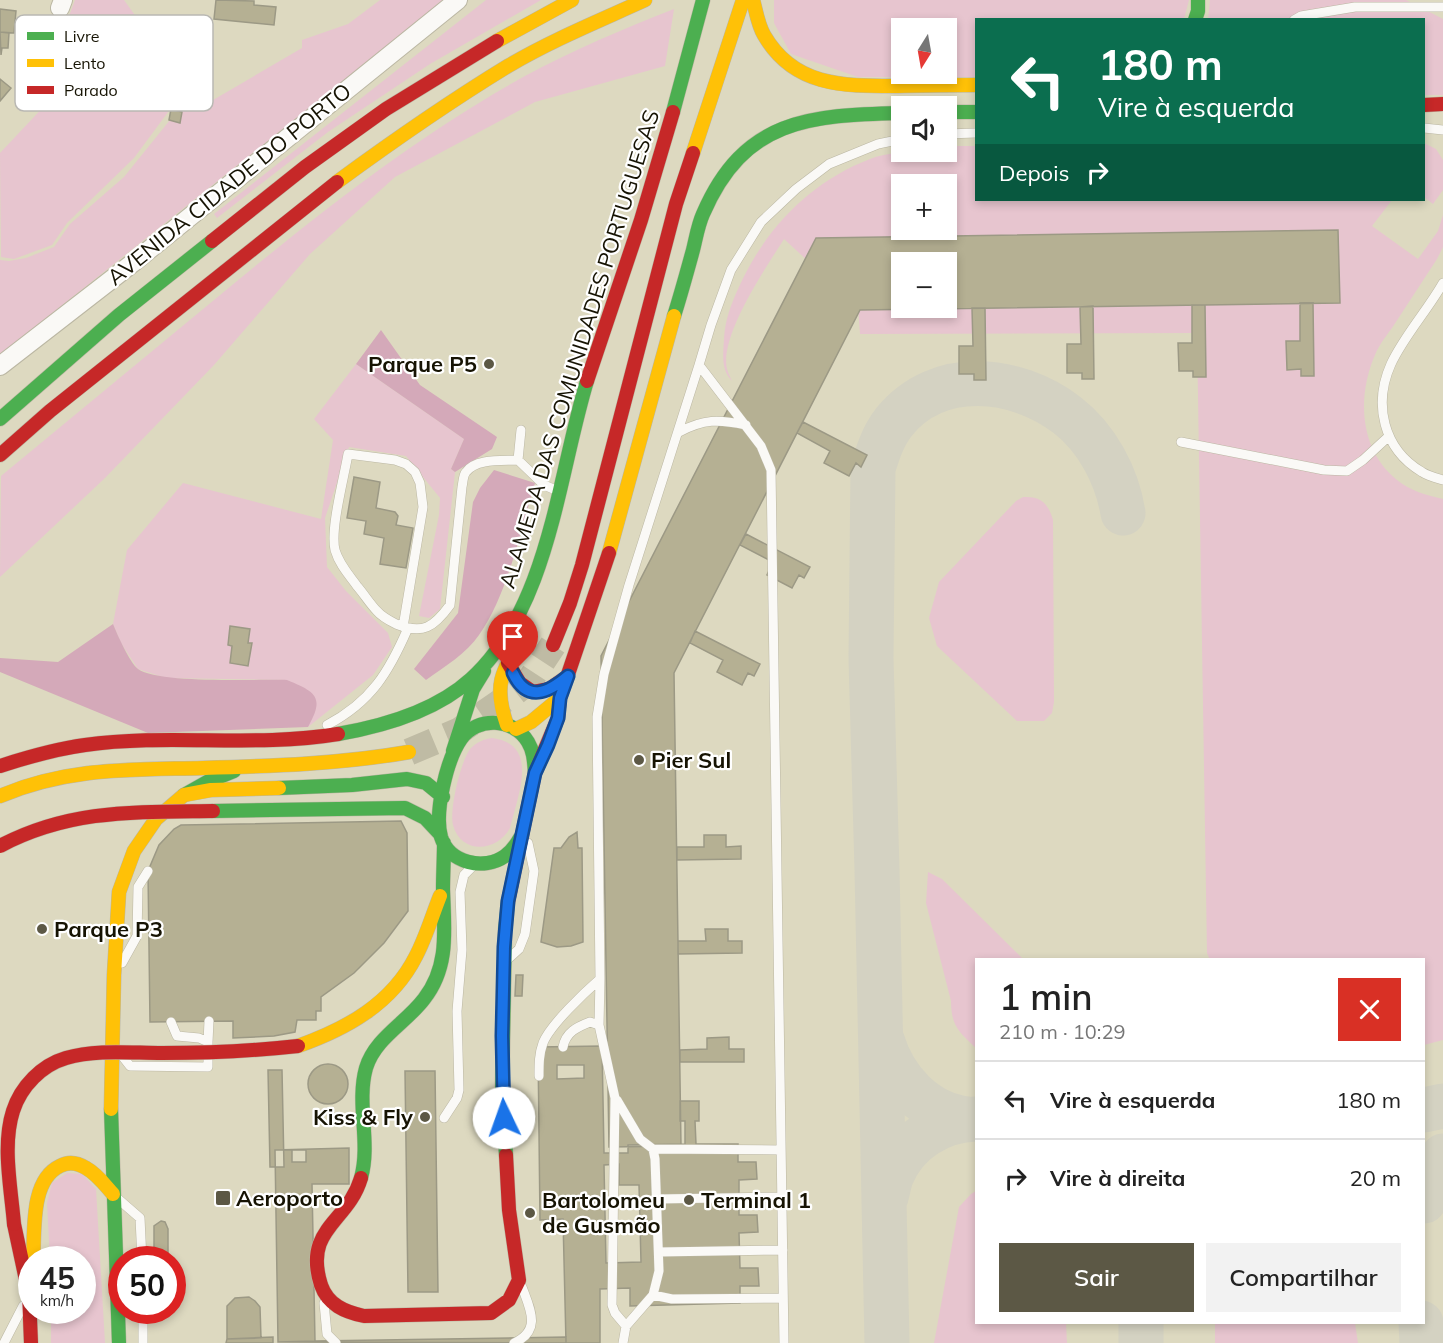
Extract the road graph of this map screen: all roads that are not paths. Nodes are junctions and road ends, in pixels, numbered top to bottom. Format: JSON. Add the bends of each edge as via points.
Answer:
{"nodes":[{"id":1,"x":458,"y":0,"type":"edge"},
{"id":2,"x":572,"y":0,"type":"edge"},
{"id":3,"x":645,"y":0,"type":"edge"},
{"id":4,"x":703,"y":0,"type":"edge"},
{"id":5,"x":743,"y":0,"type":"edge"},
{"id":6,"x":753,"y":0,"type":"edge"},
{"id":7,"x":1198,"y":0,"type":"edge"},
{"id":8,"x":1443,"y":7,"type":"edge"},
{"id":9,"x":1196,"y":18,"type":"edge"},
{"id":10,"x":1297,"y":18,"type":"edge"},
{"id":11,"x":975,"y":85,"type":"edge"},
{"id":12,"x":1443,"y":104,"type":"edge"},
{"id":13,"x":1425,"y":105,"type":"edge"},
{"id":14,"x":957,"y":112,"type":"edge"},
{"id":15,"x":975,"y":112,"type":"edge"},
{"id":16,"x":891,"y":113,"type":"edge"},
{"id":17,"x":1425,"y":129,"type":"edge"},
{"id":18,"x":1443,"y":130,"type":"edge"},
{"id":19,"x":975,"y":133,"type":"edge"},
{"id":20,"x":957,"y":134,"type":"edge"},
{"id":21,"x":891,"y":142,"type":"edge"},
{"id":22,"x":676,"y":204,"type":"junction"},
{"id":23,"x":648,"y":256,"type":"dead end"},
{"id":24,"x":1443,"y":283,"type":"edge"},
{"id":25,"x":119,"y":315,"type":"junction"},
{"id":26,"x":62,"y":347,"type":"dead end"},
{"id":27,"x":699,"y":365,"type":"junction"},
{"id":28,"x":0,"y":366,"type":"edge"},
{"id":29,"x":0,"y":419,"type":"edge"},
{"id":30,"x":746,"y":425,"type":"junction"},
{"id":31,"x":521,"y":430,"type":"dead end"},
{"id":32,"x":678,"y":432,"type":"junction"},
{"id":33,"x":1388,"y":438,"type":"junction"},
{"id":34,"x":1182,"y":442,"type":"dead end"},
{"id":35,"x":0,"y":455,"type":"edge"},
{"id":36,"x":518,"y":460,"type":"junction"},
{"id":37,"x":1443,"y":480,"type":"edge"},
{"id":38,"x":560,"y":491,"type":"junction"},
{"id":39,"x":533,"y":622,"type":"dead end"},
{"id":40,"x":406,"y":627,"type":"junction"},
{"id":41,"x":500,"y":645,"type":"junction"},
{"id":42,"x":553,"y":645,"type":"tunnel mouth"},
{"id":43,"x":508,"y":663,"type":"junction"},
{"id":44,"x":568,"y":676,"type":"junction"},
{"id":45,"x":560,"y":698,"type":"junction"},
{"id":46,"x":511,"y":727,"type":"junction"},
{"id":47,"x":288,"y":741,"type":"junction"},
{"id":48,"x":453,"y":751,"type":"junction"},
{"id":49,"x":409,"y":752,"type":"tunnel mouth"},
{"id":50,"x":0,"y":766,"type":"edge"},
{"id":51,"x":246,"y":767,"type":"junction"},
{"id":52,"x":535,"y":773,"type":"junction"},
{"id":53,"x":184,"y":795,"type":"junction"},
{"id":54,"x":0,"y":796,"type":"edge"},
{"id":55,"x":443,"y":797,"type":"junction"},
{"id":56,"x":353,"y":808,"type":"junction"},
{"id":57,"x":213,"y":811,"type":"junction"},
{"id":58,"x":335,"y":820,"type":"dead end"},
{"id":59,"x":226,"y":823,"type":"dead end"},
{"id":60,"x":522,"y":830,"type":"junction"},
{"id":61,"x":442,"y":839,"type":"junction"},
{"id":62,"x":0,"y":846,"type":"edge"},
{"id":63,"x":475,"y":864,"type":"junction"},
{"id":64,"x":148,"y":871,"type":"dead end"},
{"id":65,"x":443,"y":888,"type":"junction"},
{"id":66,"x":504,"y":963,"type":"junction"},
{"id":67,"x":114,"y":975,"type":"junction"},
{"id":68,"x":600,"y":979,"type":"junction"},
{"id":69,"x":209,"y":1021,"type":"dead end"},
{"id":70,"x":171,"y":1022,"type":"dead end"},
{"id":71,"x":599,"y":1025,"type":"junction"},
{"id":72,"x":208,"y":1042,"type":"junction"},
{"id":73,"x":113,"y":1043,"type":"junction"},
{"id":74,"x":563,"y":1047,"type":"dead end"},
{"id":75,"x":539,"y":1076,"type":"dead end"},
{"id":76,"x":615,"y":1098,"type":"junction"},
{"id":77,"x":444,"y":1118,"type":"dead end"},
{"id":78,"x":652,"y":1149,"type":"junction"},
{"id":79,"x":781,"y":1150,"type":"junction"},
{"id":80,"x":113,"y":1194,"type":"junction"},
{"id":81,"x":782,"y":1197,"type":"junction"},
{"id":82,"x":658,"y":1199,"type":"junction"},
{"id":83,"x":19,"y":1246,"type":"edge"},
{"id":84,"x":34,"y":1246,"type":"edge"},
{"id":85,"x":141,"y":1246,"type":"edge"},
{"id":86,"x":783,"y":1250,"type":"junction"},
{"id":87,"x":659,"y":1252,"type":"junction"},
{"id":88,"x":519,"y":1280,"type":"junction"},
{"id":89,"x":324,"y":1291,"type":"junction"},
{"id":90,"x":653,"y":1295,"type":"junction"},
{"id":91,"x":783,"y":1298,"type":"junction"},
{"id":92,"x":18,"y":1316,"type":"edge"},
{"id":93,"x":30,"y":1324,"type":"edge"},
{"id":94,"x":143,"y":1324,"type":"edge"},
{"id":95,"x":626,"y":1326,"type":"junction"},
{"id":96,"x":4,"y":1343,"type":"edge"},
{"id":97,"x":31,"y":1343,"type":"edge"},
{"id":98,"x":119,"y":1343,"type":"edge"},
{"id":99,"x":143,"y":1343,"type":"edge"},
{"id":100,"x":336,"y":1343,"type":"edge"},
{"id":101,"x":514,"y":1343,"type":"edge"},
{"id":102,"x":623,"y":1343,"type":"edge"},
{"id":103,"x":784,"y":1343,"type":"edge"}],
"edges":[{"from":1,"to":28,"type":"street","name":"AVENIDA CIDADE DO PORTO"},
{"from":2,"to":25,"type":"main road","via":[[386,109],[305,167]]},
{"from":3,"to":35,"type":"main road","via":[[510,65],[404,133],[308,203]]},
{"from":4,"to":38,"type":"main road","name":"ALAMEDA DAS COMUNIDADES PORTUGUESAS","via":[[674,111],[580,408]]},
{"from":5,"to":22,"type":"main road"},
{"from":6,"to":11,"type":"main road","via":[[762,33],[775,52],[796,70],[824,82],[851,86]]},
{"from":7,"to":9,"type":"main road"},
{"from":8,"to":10,"type":"lane","via":[[1355,7]]},
{"from":12,"to":13,"type":"main road"},
{"from":14,"to":15,"type":"main road"},
{"from":16,"to":44,"type":"main road","via":[[820,116],[771,133],[736,159],[710,196],[604,570]]},
{"from":17,"to":18,"type":"lane"},
{"from":19,"to":20,"type":"lane"},
{"from":21,"to":27,"type":"lane","via":[[829,164],[761,222],[731,270]]},
{"from":22,"to":23,"type":"main road"},
{"from":22,"to":42,"type":"main road","via":[[582,565]]},
{"from":24,"to":33,"type":"lane","via":[[1392,363],[1382,388],[1382,416]]},
{"from":25,"to":26,"type":"main road"},
{"from":25,"to":29,"type":"main road"},
{"from":27,"to":30,"type":"lane"},
{"from":27,"to":32,"type":"lane"},
{"from":30,"to":32,"type":"lane","via":[[724,420],[696,423]]},
{"from":30,"to":79,"type":"lane","via":[[771,470]]},
{"from":31,"to":36,"type":"lane"},
{"from":32,"to":68,"type":"lane","via":[[614,636],[597,717]]},
{"from":33,"to":34,"type":"lane","via":[[1347,471]]},
{"from":33,"to":37,"type":"lane","via":[[1402,457],[1422,472]]},
{"from":36,"to":38,"type":"lane","via":[[544,485]]},
{"from":36,"to":40,"type":"lane","via":[[488,462],[465,472],[450,605],[440,620],[426,628]]},
{"from":38,"to":41,"type":"main road","name":"ALAMEDA DAS COMUNIDADES PORTUGUESAS","via":[[536,572]]},
{"from":39,"to":43,"type":"main road"},
{"from":40,"to":40,"type":"lane","via":[[378,613],[335,552],[333,538],[348,454],[400,462],[416,472],[420,483],[423,507]]},
{"from":40,"to":47,"type":"lane","via":[[389,668],[367,698],[337,720]]},
{"from":41,"to":47,"type":"main road","name":"ALAMEDA DAS COMUNIDADES PORTUGUESAS","via":[[471,679],[409,715],[352,732]]},
{"from":41,"to":48,"type":"main road","via":[[473,689]]},
{"from":43,"to":44,"type":"main road","via":[[517,682],[534,692],[554,688]]},
{"from":43,"to":46,"type":"main road","via":[[498,696]]},
{"from":44,"to":45,"type":"main road"},
{"from":45,"to":46,"type":"main road","via":[[531,722]]},
{"from":45,"to":52,"type":"main road","via":[[558,718]]},
{"from":46,"to":48,"type":"main road","via":[[491,722],[470,729]]},
{"from":46,"to":52,"type":"main road","via":[[531,745]]},
{"from":47,"to":50,"type":"main road","name":"ALAMEDA DAS COMUNIDADES PORTUGUESAS","via":[[103,742],[26,755]]},
{"from":48,"to":55,"type":"main road"},
{"from":49,"to":51,"type":"main road","via":[[343,762]]},
{"from":51,"to":53,"type":"main road"},
{"from":51,"to":54,"type":"main road","via":[[98,769],[23,785]]},
{"from":52,"to":60,"type":"main road"},
{"from":53,"to":55,"type":"main road","via":[[225,788],[352,785],[407,778],[426,783]]},
{"from":53,"to":67,"type":"main road","via":[[144,834],[126,870],[119,892]]},
{"from":55,"to":61,"type":"main road","via":[[438,824]]},
{"from":56,"to":57,"type":"main road"},
{"from":56,"to":58,"type":"lane"},
{"from":56,"to":61,"type":"main road","via":[[414,810],[426,818]]},
{"from":57,"to":59,"type":"lane"},
{"from":57,"to":62,"type":"main road","bridge":true,"via":[[87,817],[33,830]]},
{"from":60,"to":63,"type":"main road","via":[[517,848],[510,855],[493,863]]},
{"from":60,"to":66,"type":"main road","via":[[508,901]]},
{"from":60,"to":66,"type":"lane","via":[[534,871],[527,924],[523,942]]},
{"from":61,"to":63,"type":"main road","via":[[457,858]]},
{"from":61,"to":65,"type":"main road"},
{"from":63,"to":77,"type":"lane","via":[[460,885],[459,1090]]},
{"from":64,"to":67,"type":"lane","via":[[138,887],[137,936]]},
{"from":65,"to":83,"type":"main road","bridge":true,"via":[[412,965],[396,987],[357,1021],[329,1036],[298,1046],[248,1052],[83,1054],[54,1062],[31,1080],[18,1097],[11,1118],[14,1224]]},
{"from":65,"to":89,"type":"main road","via":[[445,938],[440,973],[413,1013],[370,1057],[364,1090],[363,1173],[354,1194],[320,1240],[316,1264]]},
{"from":66,"to":88,"type":"main road","via":[[502,1095],[509,1210]]},
{"from":67,"to":73,"type":"main road"},
{"from":68,"to":71,"type":"lane"},
{"from":68,"to":75,"type":"lane","via":[[575,1001],[544,1040]]},
{"from":69,"to":72,"type":"lane"},
{"from":70,"to":72,"type":"lane","via":[[177,1036]]},
{"from":71,"to":74,"type":"lane","via":[[590,1022],[580,1026],[568,1034]]},
{"from":71,"to":76,"type":"lane"},
{"from":72,"to":73,"type":"lane","via":[[208,1067],[130,1066]]},
{"from":73,"to":80,"type":"main road"},
{"from":76,"to":78,"type":"lane","via":[[640,1139]]},
{"from":76,"to":95,"type":"lane","via":[[612,1305]]},
{"from":78,"to":79,"type":"lane"},
{"from":78,"to":82,"type":"lane"},
{"from":79,"to":81,"type":"lane"},
{"from":80,"to":84,"type":"main road","via":[[84,1166],[55,1167],[46,1174],[38,1192]]},
{"from":80,"to":85,"type":"lane","via":[[140,1218]]},
{"from":80,"to":98,"type":"main road"},
{"from":81,"to":82,"type":"lane"},
{"from":81,"to":86,"type":"lane"},
{"from":82,"to":87,"type":"lane"},
{"from":86,"to":87,"type":"lane"},
{"from":86,"to":91,"type":"lane"},
{"from":87,"to":90,"type":"lane"},
{"from":88,"to":89,"type":"main road","via":[[506,1305],[491,1313],[348,1314],[330,1301]]},
{"from":88,"to":101,"type":"lane","via":[[531,1311],[532,1327]]},
{"from":89,"to":100,"type":"lane","via":[[327,1334]]},
{"from":90,"to":91,"type":"lane","via":[[672,1299]]},
{"from":90,"to":95,"type":"lane"},
{"from":91,"to":103,"type":"lane"},
{"from":92,"to":96,"type":"lane"},
{"from":93,"to":97,"type":"main road"},
{"from":94,"to":99,"type":"lane"},
{"from":95,"to":102,"type":"lane"}]}
